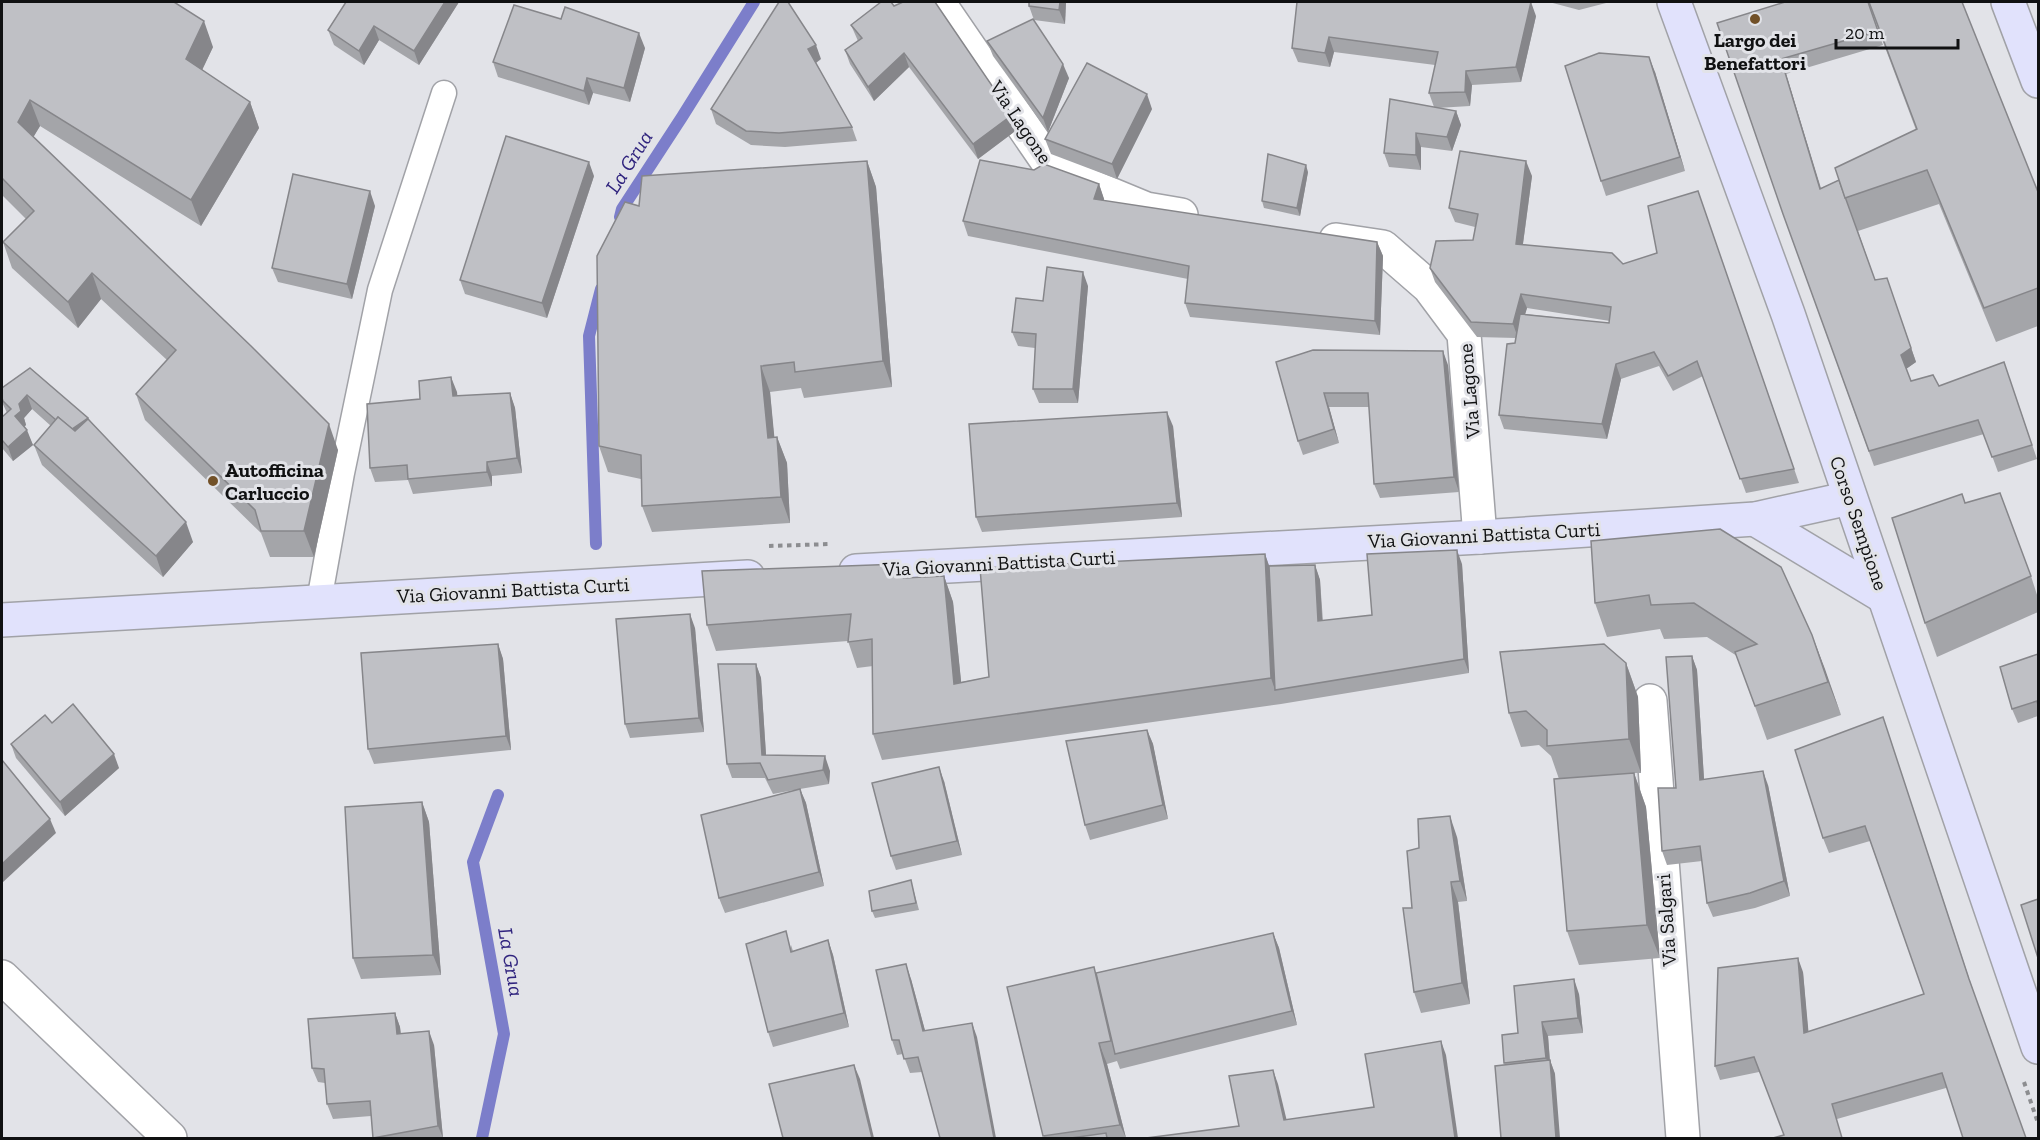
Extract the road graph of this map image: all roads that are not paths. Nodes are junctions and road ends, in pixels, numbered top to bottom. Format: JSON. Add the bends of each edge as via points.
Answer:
{"nodes":[{"id":1,"x":938,"y":2,"type":"edge"},
{"id":2,"x":1674,"y":2,"type":"edge"},
{"id":3,"x":2008,"y":2,"type":"edge"},
{"id":4,"x":2038,"y":81,"type":"edge"},
{"id":5,"x":444,"y":93,"type":"dead end"},
{"id":6,"x":1206,"y":219,"type":"edge"},
{"id":7,"x":1312,"y":236,"type":"edge"},
{"id":8,"x":1850,"y":498,"type":"junction"},
{"id":9,"x":1755,"y":519,"type":"junction"},
{"id":10,"x":1480,"y":537,"type":"junction"},
{"id":11,"x":828,"y":559,"type":"road end"},
{"id":12,"x":770,"y":561,"type":"road end"},
{"id":13,"x":1883,"y":596,"type":"junction"},
{"id":14,"x":319,"y":602,"type":"junction"},
{"id":15,"x":2,"y":620,"type":"edge"},
{"id":16,"x":1650,"y":701,"type":"dead end"},
{"id":17,"x":2,"y":977,"type":"edge"},
{"id":18,"x":2038,"y":1047,"type":"edge"},
{"id":19,"x":160,"y":1136,"type":"edge"},
{"id":20,"x":1683,"y":1138,"type":"edge"}],
"edges":[{"from":1,"to":6,"type":"street","name":"Via Lagone","via":[[1054,171],[1146,210]]},
{"from":2,"to":8,"type":"street","name":"Corso Sempione","via":[[1788,314]]},
{"from":3,"to":4,"type":"street"},
{"from":5,"to":14,"type":"lane","via":[[380,290]]},
{"from":7,"to":10,"type":"street","name":"Via Lagone","via":[[1383,247],[1429,287],[1464,334]]},
{"from":8,"to":9,"type":"street","name":"Via Giovanni Battista Curti"},
{"from":8,"to":13,"type":"street","name":"Corso Sempione"},
{"from":9,"to":10,"type":"street","name":"Via Giovanni Battista Curti"},
{"from":9,"to":13,"type":"street"},
{"from":10,"to":11,"type":"street","name":"Via Giovanni Battista Curti"},
{"from":12,"to":14,"type":"street","name":"Via Giovanni Battista Curti"},
{"from":13,"to":18,"type":"street","name":"Corso Sempione"},
{"from":14,"to":15,"type":"street","name":"Via Giovanni Battista Curti"},
{"from":16,"to":20,"type":"street","name":"Via Salgari"},
{"from":17,"to":19,"type":"street"}]}
